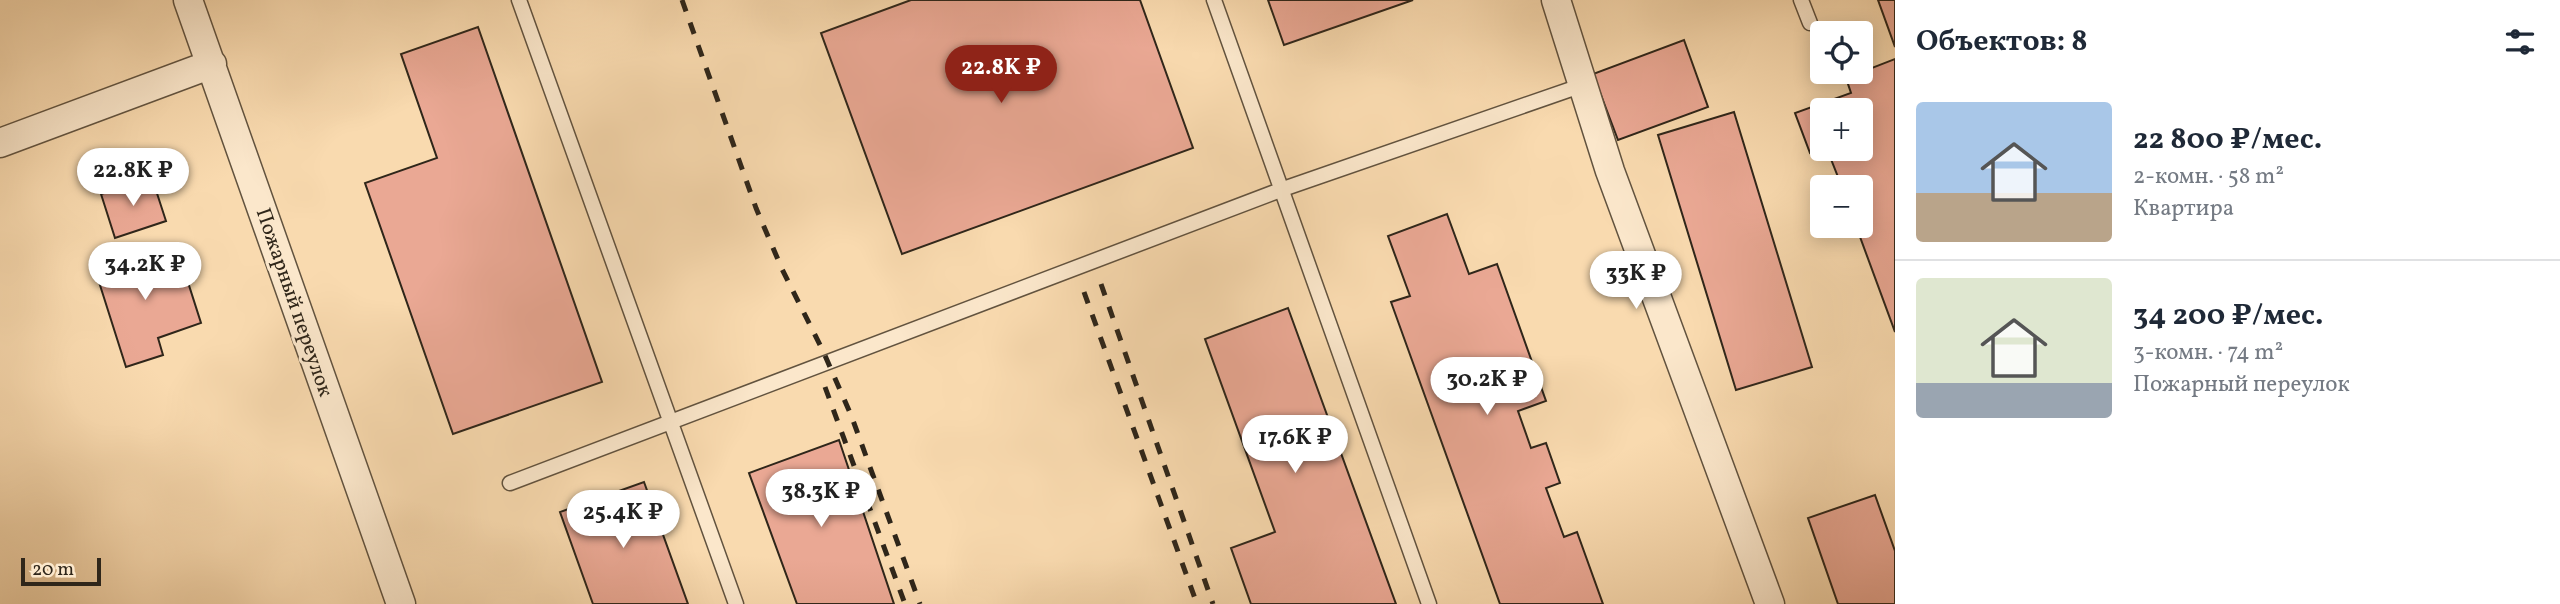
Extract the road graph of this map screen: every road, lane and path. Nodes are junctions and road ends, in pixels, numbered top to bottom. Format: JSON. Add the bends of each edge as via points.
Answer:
{"nodes":[{"id":1,"x":188,"y":0,"type":"edge"},
{"id":2,"x":519,"y":0,"type":"edge"},
{"id":3,"x":1213,"y":0,"type":"edge"},
{"id":4,"x":1556,"y":0,"type":"edge"},
{"id":5,"x":1801,"y":0,"type":"edge"},
{"id":6,"x":1810,"y":23,"type":"dead end"},
{"id":7,"x":212,"y":64,"type":"junction"},
{"id":8,"x":1583,"y":85,"type":"junction"},
{"id":9,"x":0,"y":143,"type":"edge"},
{"id":10,"x":1283,"y":189,"type":"junction"},
{"id":11,"x":671,"y":420,"type":"junction"},
{"id":12,"x":510,"y":483,"type":"dead end"},
{"id":13,"x":401,"y":604,"type":"edge"},
{"id":14,"x":736,"y":604,"type":"edge"},
{"id":15,"x":1429,"y":604,"type":"edge"},
{"id":16,"x":1770,"y":604,"type":"edge"}],
"edges":[{"from":1,"to":7,"type":"street","name":"Пожарный переулок"},
{"from":2,"to":11,"type":"lane"},
{"from":3,"to":10,"type":"lane"},
{"from":4,"to":8,"type":"street"},
{"from":5,"to":6,"type":"lane"},
{"from":7,"to":9,"type":"street"},
{"from":7,"to":13,"type":"street","name":"Пожарный переулок"},
{"from":8,"to":10,"type":"lane"},
{"from":8,"to":16,"type":"street","via":[[1610,171]]},
{"from":10,"to":11,"type":"lane"},
{"from":10,"to":15,"type":"lane"},
{"from":11,"to":12,"type":"lane"},
{"from":11,"to":14,"type":"lane"}]}
